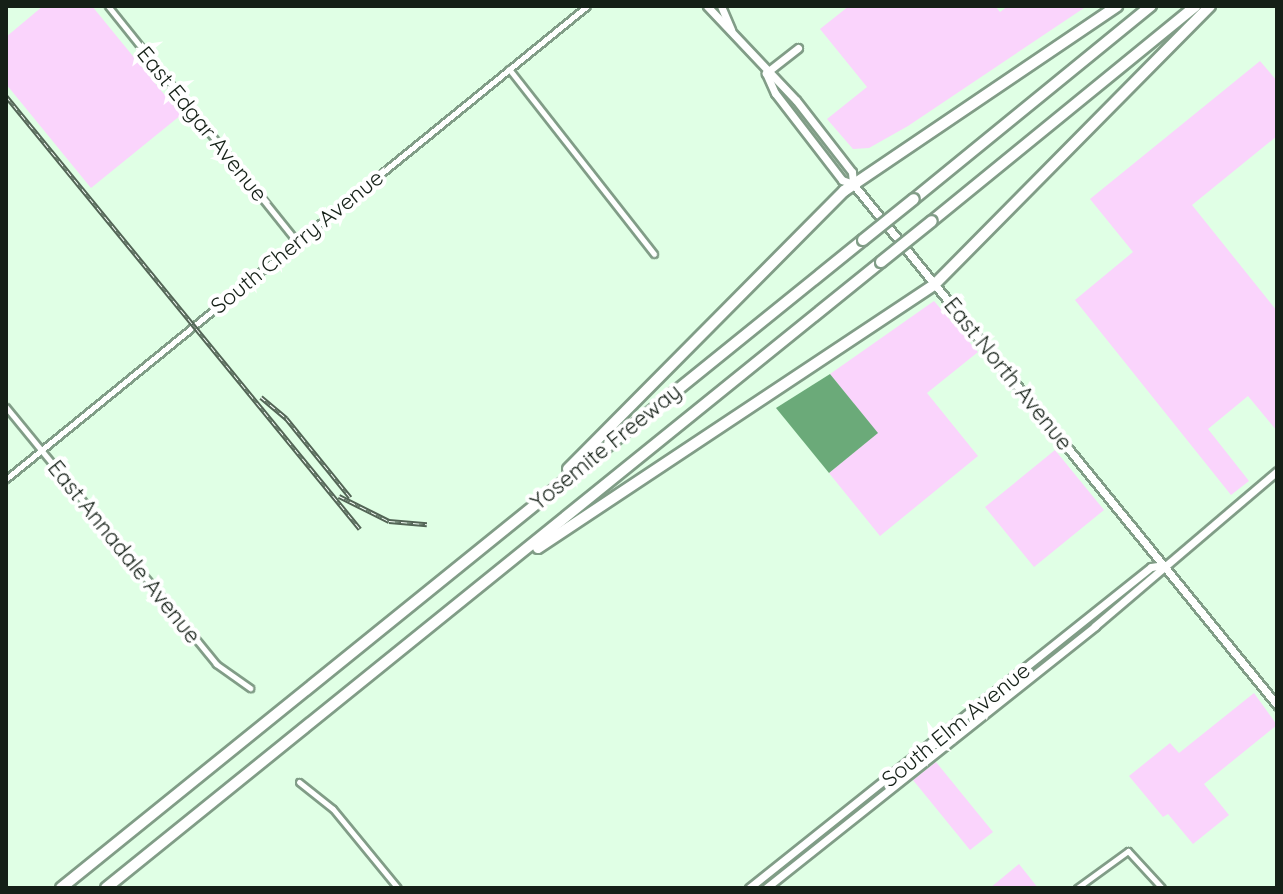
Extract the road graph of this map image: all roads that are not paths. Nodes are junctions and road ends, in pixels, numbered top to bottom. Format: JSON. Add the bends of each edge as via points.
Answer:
{"nodes":[{"id":1,"x":108,"y":6,"type":"edge"},
{"id":2,"x":587,"y":6,"type":"edge"},
{"id":3,"x":707,"y":6,"type":"edge"},
{"id":4,"x":721,"y":6,"type":"edge"},
{"id":5,"x":1117,"y":6,"type":"edge"},
{"id":6,"x":1151,"y":6,"type":"edge"},
{"id":7,"x":1196,"y":6,"type":"edge"},
{"id":8,"x":1210,"y":6,"type":"edge"},
{"id":9,"x":731,"y":30,"type":"junction"},
{"id":10,"x":798,"y":48,"type":"dead end"},
{"id":11,"x":509,"y":69,"type":"junction"},
{"id":12,"x":766,"y":73,"type":"junction"},
{"id":13,"x":853,"y":184,"type":"junction"},
{"id":14,"x":297,"y":242,"type":"junction"},
{"id":15,"x":654,"y":254,"type":"dead end"},
{"id":16,"x":935,"y":284,"type":"junction"},
{"id":17,"x":6,"y":407,"type":"edge"},
{"id":18,"x":41,"y":450,"type":"junction"},
{"id":19,"x":1277,"y":471,"type":"edge"},
{"id":20,"x":6,"y":479,"type":"edge"},
{"id":21,"x":505,"y":527,"type":"junction"},
{"id":22,"x":1163,"y":565,"type":"junction"},
{"id":23,"x":496,"y":575,"type":"junction"},
{"id":24,"x":250,"y":688,"type":"dead end"},
{"id":25,"x":1277,"y":705,"type":"edge"},
{"id":26,"x":299,"y":782,"type":"dead end"},
{"id":27,"x":829,"y":826,"type":"junction"},
{"id":28,"x":835,"y":835,"type":"junction"},
{"id":29,"x":61,"y":888,"type":"edge"},
{"id":30,"x":106,"y":888,"type":"edge"},
{"id":31,"x":398,"y":888,"type":"edge"},
{"id":32,"x":749,"y":888,"type":"edge"},
{"id":33,"x":766,"y":888,"type":"edge"},
{"id":34,"x":1077,"y":888,"type":"edge"},
{"id":35,"x":1162,"y":888,"type":"edge"}],
"edges":[{"from":1,"to":14,"type":"street","name":"East Edgar Avenue"},
{"from":2,"to":11,"type":"street","name":"South Cherry Avenue"},
{"from":3,"to":9,"type":"street","name":"East North Avenue"},
{"from":4,"to":9,"type":"street","name":"East North Avenue"},
{"from":5,"to":13,"type":"highway"},
{"from":6,"to":21,"type":"highway","name":"Yosemite Freeway","bridge":true},
{"from":7,"to":23,"type":"highway","name":"Yosemite Freeway","bridge":true},
{"from":8,"to":16,"type":"highway"},
{"from":9,"to":12,"type":"street","name":"East North Avenue"},
{"from":10,"to":12,"type":"street"},
{"from":11,"to":14,"type":"street","name":"South Cherry Avenue"},
{"from":11,"to":15,"type":"street"},
{"from":12,"to":13,"type":"street","name":"East North Avenue","via":[[823,156],[842,180]]},
{"from":12,"to":13,"type":"street","name":"East North Avenue","via":[[783,85],[843,160]]},
{"from":13,"to":16,"type":"street","name":"East North Avenue"},
{"from":13,"to":21,"type":"highway"},
{"from":14,"to":18,"type":"street","name":"South Cherry Avenue"},
{"from":16,"to":22,"type":"street","name":"East North Avenue"},
{"from":16,"to":23,"type":"highway"},
{"from":17,"to":18,"type":"street","name":"East Annadale Avenue"},
{"from":18,"to":20,"type":"street","name":"South Cherry Avenue"},
{"from":18,"to":24,"type":"street","name":"East Annadale Avenue","via":[[216,664]]},
{"from":19,"to":22,"type":"street","name":"South Elm Avenue"},
{"from":21,"to":29,"type":"highway","name":"Yosemite Freeway"},
{"from":22,"to":25,"type":"street","name":"East North Avenue"},
{"from":22,"to":27,"type":"street","name":"South Elm Avenue","via":[[1151,567]]},
{"from":22,"to":28,"type":"street","name":"South Elm Avenue"},
{"from":23,"to":30,"type":"highway","name":"Yosemite Freeway"},
{"from":26,"to":31,"type":"street","via":[[333,809]]},
{"from":27,"to":28,"type":"street"},
{"from":27,"to":32,"type":"street","name":"South Elm Avenue"},
{"from":28,"to":33,"type":"street","name":"South Elm Avenue"},
{"from":34,"to":35,"type":"street","via":[[1128,851]]}]}
